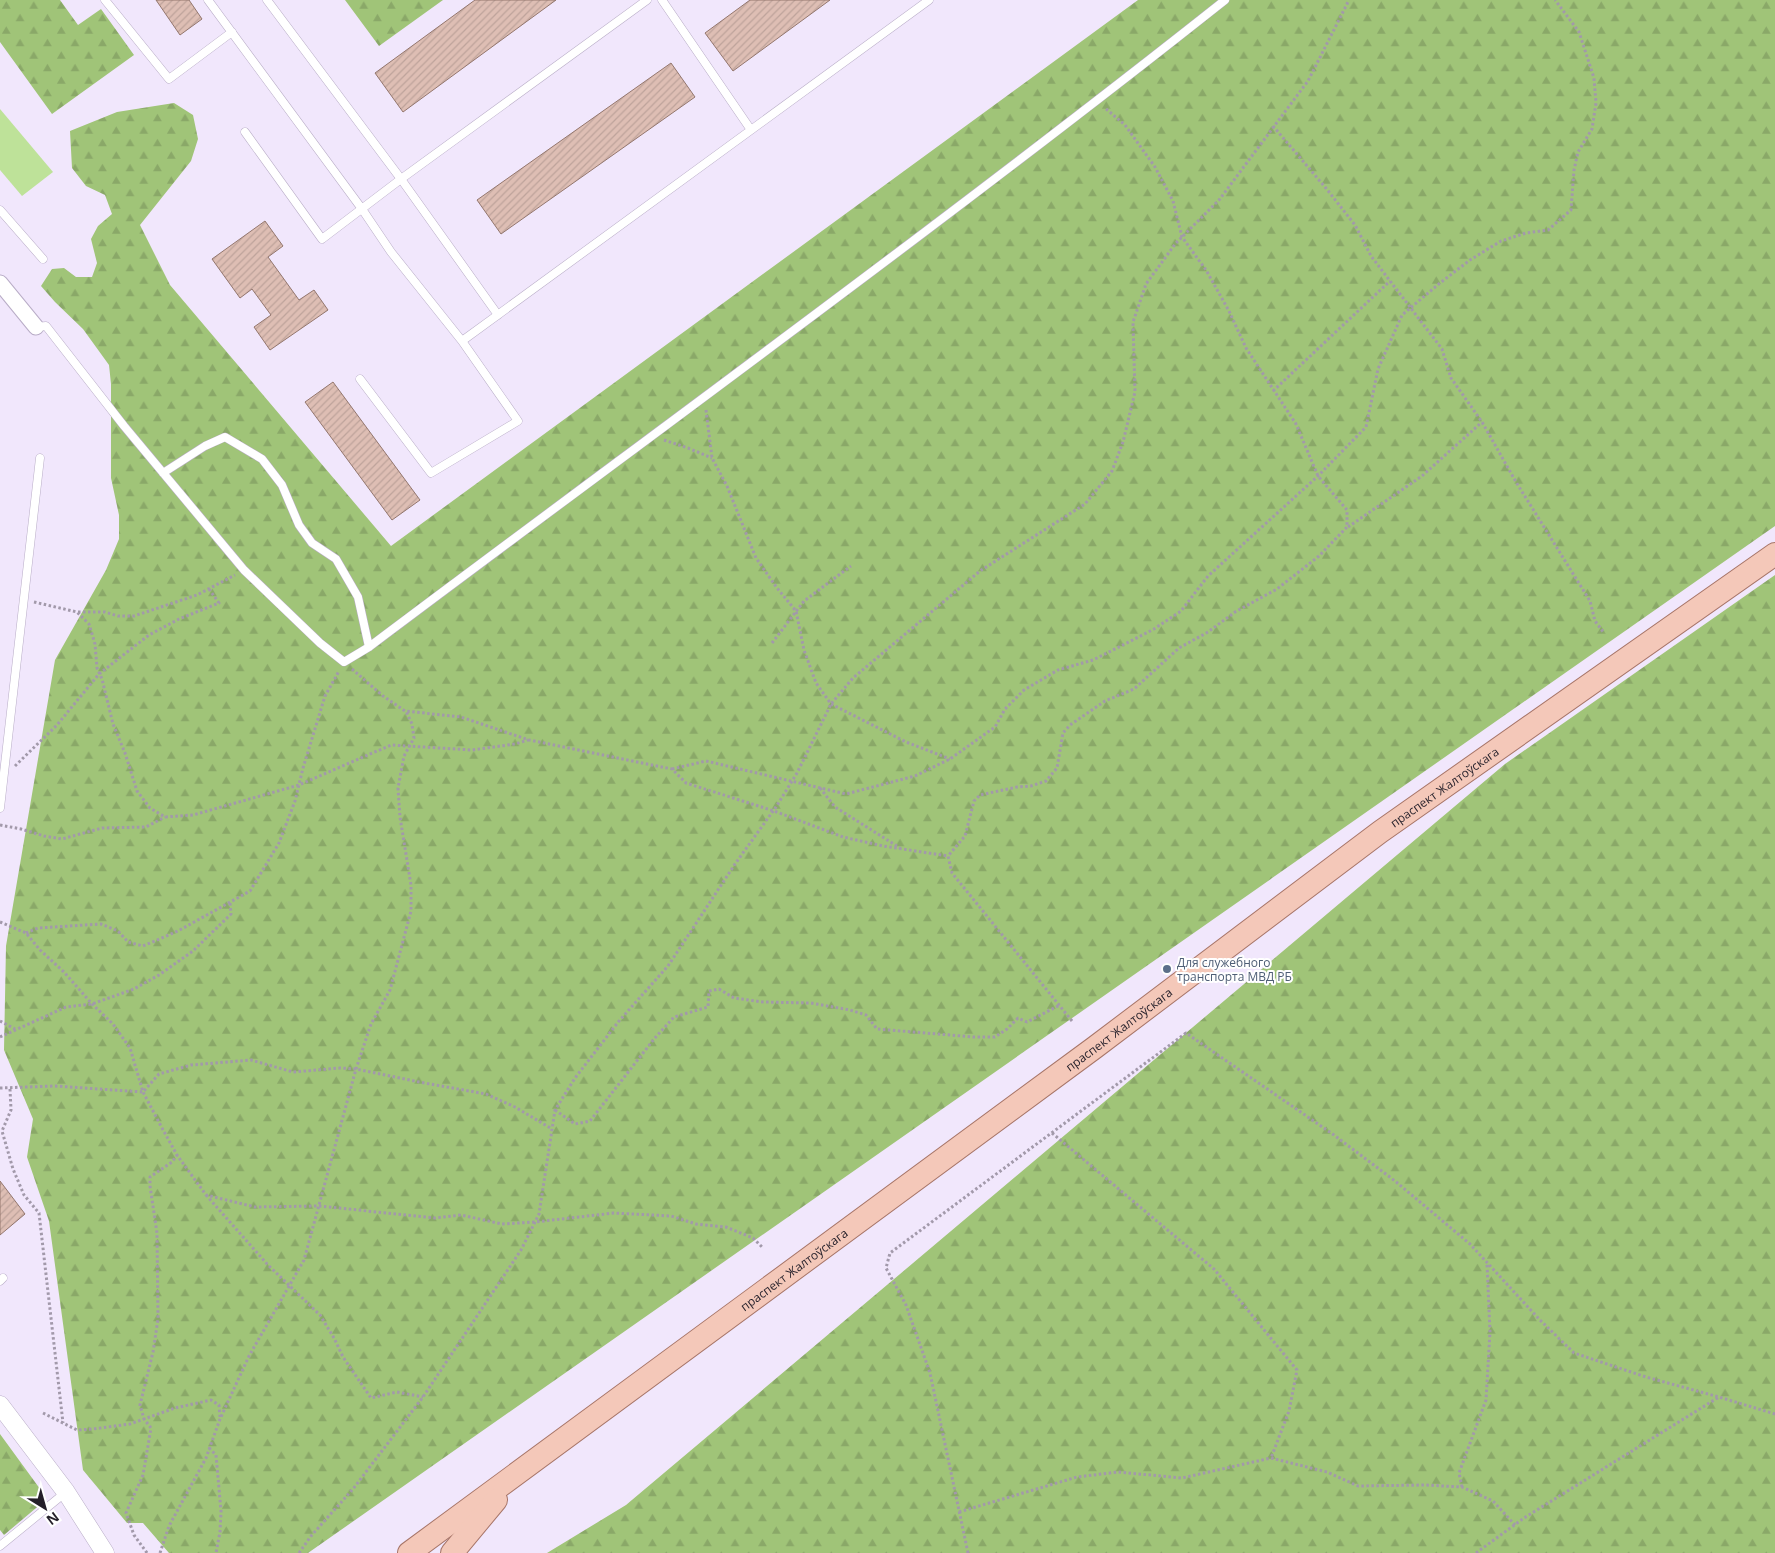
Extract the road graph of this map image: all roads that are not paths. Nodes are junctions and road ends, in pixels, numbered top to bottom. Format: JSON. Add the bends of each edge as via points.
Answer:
{"nodes":[{"id":1,"x":105,"y":0,"type":"edge"},
{"id":2,"x":208,"y":0,"type":"edge"},
{"id":3,"x":267,"y":0,"type":"edge"},
{"id":4,"x":647,"y":0,"type":"edge"},
{"id":5,"x":662,"y":0,"type":"edge"},
{"id":6,"x":929,"y":0,"type":"edge"},
{"id":7,"x":1225,"y":0,"type":"edge"},
{"id":8,"x":232,"y":32,"type":"junction"},
{"id":9,"x":751,"y":130,"type":"junction"},
{"id":10,"x":245,"y":132,"type":"dead end"},
{"id":11,"x":401,"y":179,"type":"junction"},
{"id":12,"x":362,"y":209,"type":"junction"},
{"id":13,"x":0,"y":210,"type":"edge"},
{"id":14,"x":43,"y":259,"type":"dead end"},
{"id":15,"x":0,"y":283,"type":"edge"},
{"id":16,"x":498,"y":315,"type":"junction"},
{"id":17,"x":36,"y":327,"type":"joint"},
{"id":18,"x":462,"y":341,"type":"junction"},
{"id":19,"x":360,"y":379,"type":"dead end"},
{"id":20,"x":40,"y":458,"type":"dead end"},
{"id":21,"x":163,"y":473,"type":"junction"},
{"id":22,"x":1775,"y":554,"type":"edge"},
{"id":23,"x":369,"y":647,"type":"junction"},
{"id":24,"x":0,"y":808,"type":"edge"},
{"id":25,"x":0,"y":1405,"type":"edge"},
{"id":26,"x":517,"y":1474,"type":"junction"},
{"id":27,"x":66,"y":1492,"type":"junction"},
{"id":28,"x":0,"y":1546,"type":"edge"},
{"id":29,"x":106,"y":1553,"type":"edge"},
{"id":30,"x":409,"y":1553,"type":"edge"},
{"id":31,"x":452,"y":1553,"type":"edge"}],
"edges":[{"from":1,"to":8,"type":"lane","via":[[169,80]]},
{"from":2,"to":8,"type":"lane"},
{"from":3,"to":11,"type":"lane"},
{"from":4,"to":11,"type":"lane"},
{"from":5,"to":9,"type":"lane"},
{"from":6,"to":9,"type":"lane"},
{"from":7,"to":23,"type":"lane","via":[[1096,102]]},
{"from":8,"to":12,"type":"lane"},
{"from":9,"to":16,"type":"lane"},
{"from":10,"to":12,"type":"lane","via":[[322,239]]},
{"from":11,"to":12,"type":"lane"},
{"from":11,"to":16,"type":"lane"},
{"from":12,"to":18,"type":"lane","via":[[391,252]]},
{"from":13,"to":14,"type":"lane"},
{"from":15,"to":17,"type":"street"},
{"from":16,"to":18,"type":"lane"},
{"from":17,"to":21,"type":"lane","via":[[46,326]]},
{"from":18,"to":19,"type":"lane","via":[[518,421],[431,473]]},
{"from":20,"to":24,"type":"lane"},
{"from":21,"to":23,"type":"lane","via":[[244,570],[320,643],[344,662]]},
{"from":21,"to":23,"type":"lane","via":[[225,437],[262,459],[282,485],[299,525],[312,542],[336,559],[358,597]]},
{"from":22,"to":26,"type":"main road","name":"праспект Жалтоўскага","via":[[1380,832],[1094,1048]]},
{"from":25,"to":27,"type":"street"},
{"from":26,"to":30,"type":"main road","name":"праспект Жалтоўскага"},
{"from":26,"to":31,"type":"main road","name":"праспект Жалтоўскага"},
{"from":27,"to":28,"type":"lane"},
{"from":27,"to":29,"type":"street"}]}
